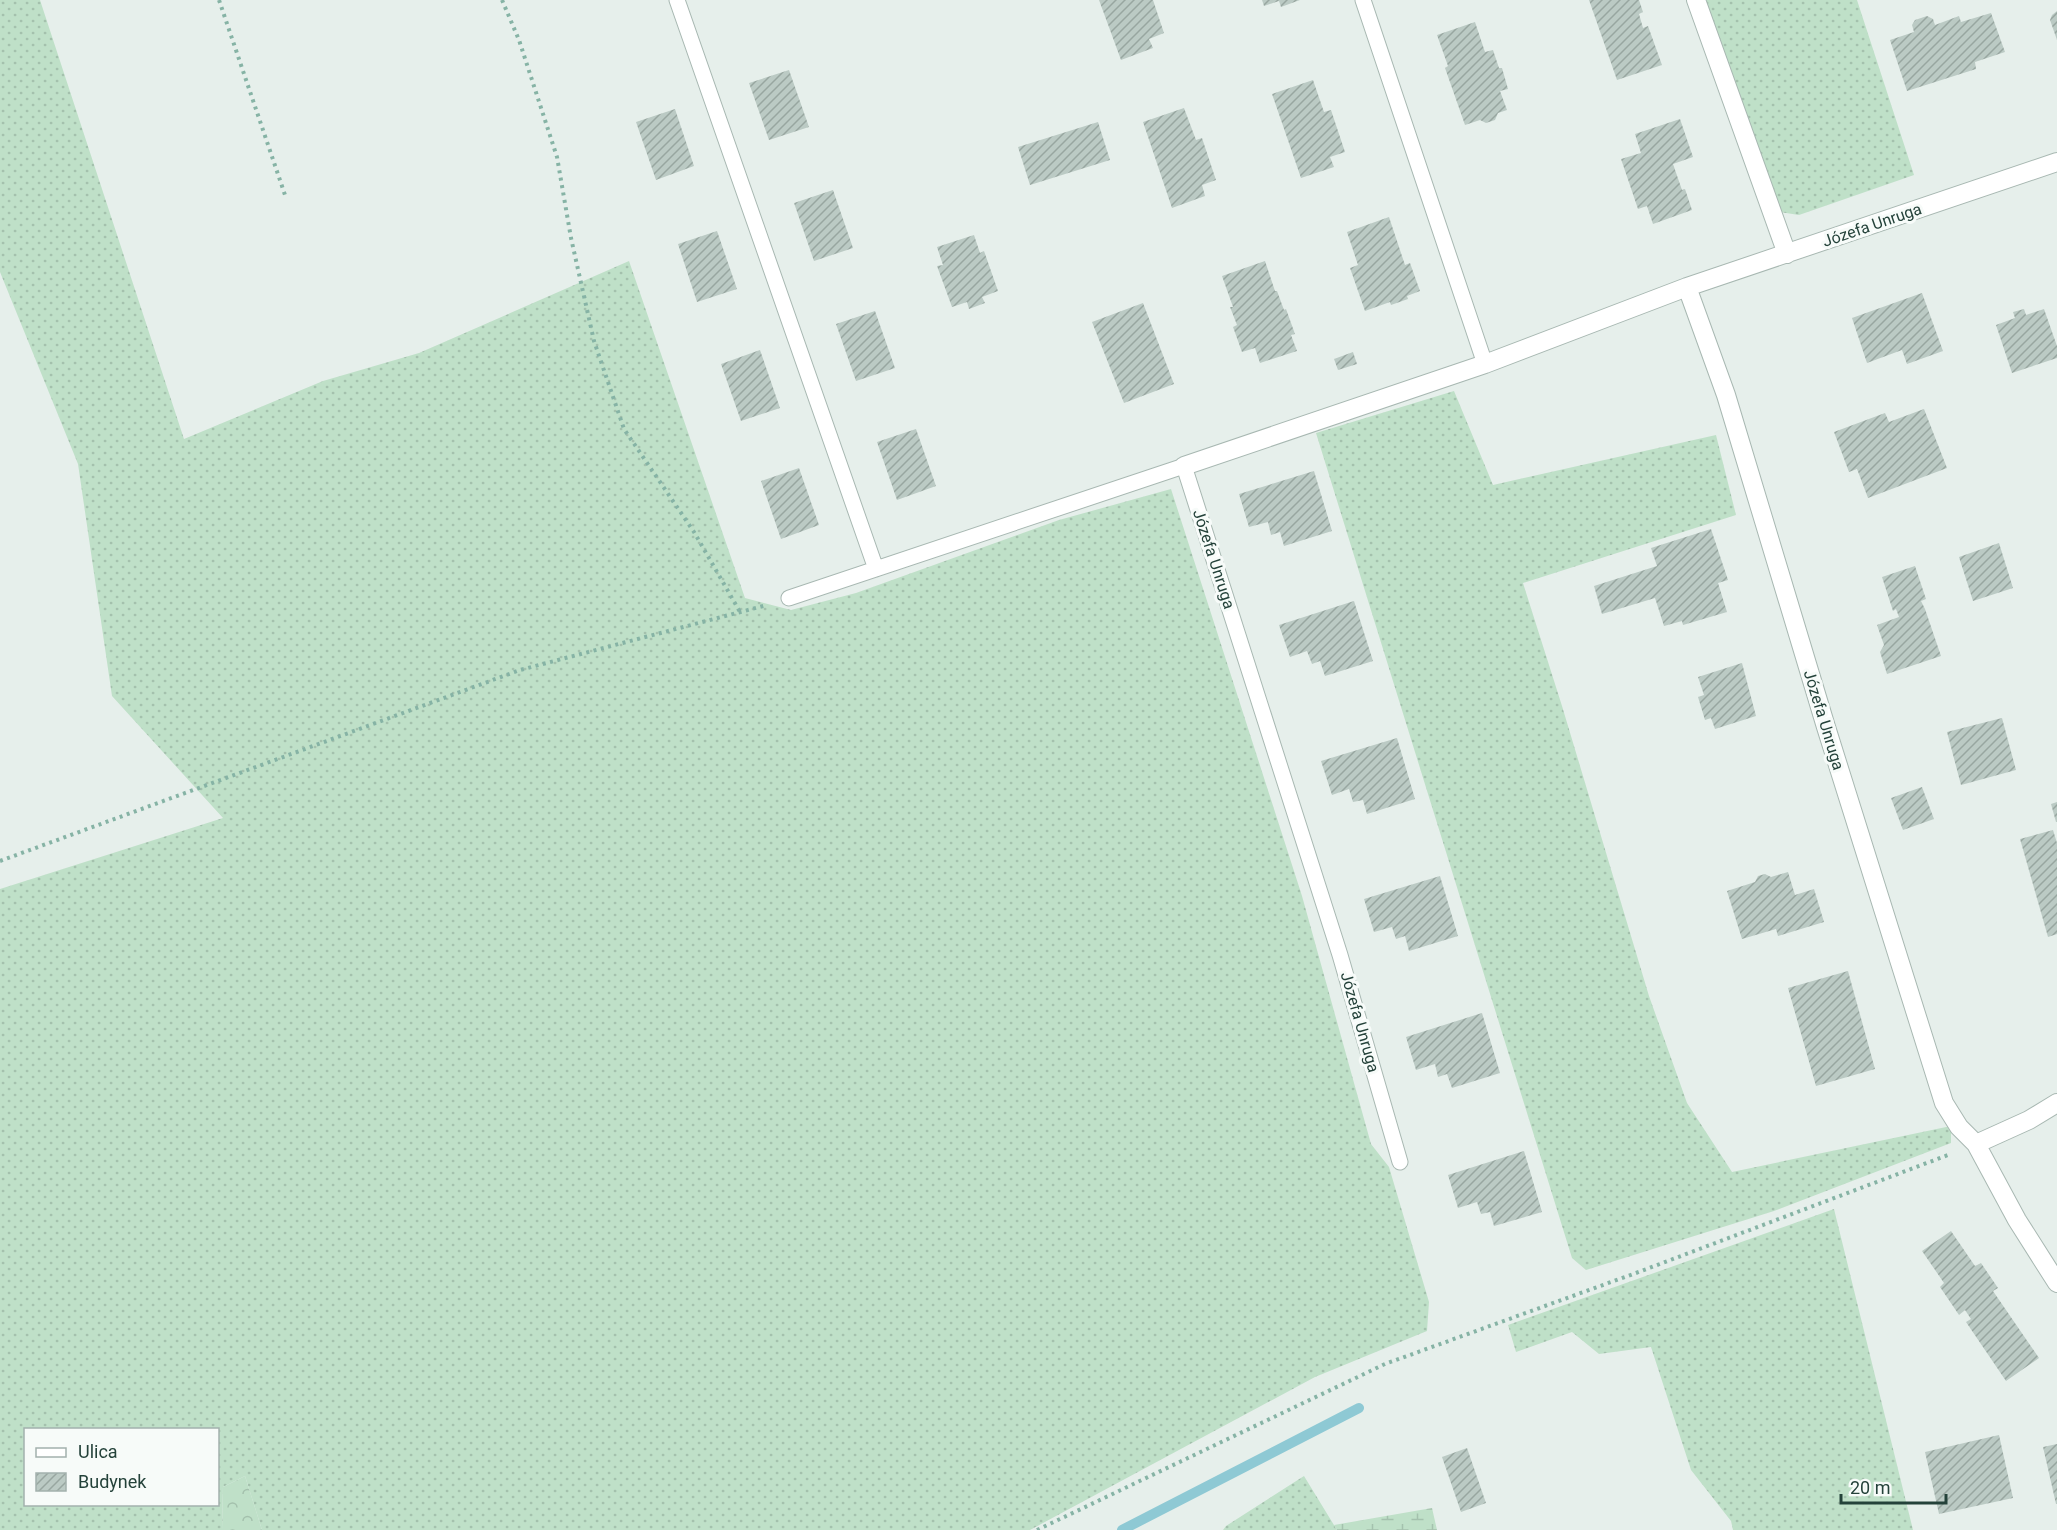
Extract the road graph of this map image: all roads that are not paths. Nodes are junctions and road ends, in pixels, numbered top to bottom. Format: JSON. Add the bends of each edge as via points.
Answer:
{"nodes":[{"id":1,"x":677,"y":0,"type":"edge"},
{"id":2,"x":1363,"y":0,"type":"edge"},
{"id":3,"x":1696,"y":0,"type":"edge"},
{"id":4,"x":2057,"y":162,"type":"edge"},
{"id":5,"x":1787,"y":254,"type":"junction"},
{"id":6,"x":1687,"y":287,"type":"junction"},
{"id":7,"x":1485,"y":364,"type":"junction"},
{"id":8,"x":1184,"y":466,"type":"junction"},
{"id":9,"x":876,"y":569,"type":"junction"},
{"id":10,"x":789,"y":598,"type":"road end"},
{"id":11,"x":2057,"y":1103,"type":"edge"},
{"id":12,"x":1976,"y":1144,"type":"junction"},
{"id":13,"x":1401,"y":1162,"type":"dead end"},
{"id":14,"x":2057,"y":1283,"type":"edge"}],
"edges":[{"from":1,"to":9,"type":"lane"},
{"from":2,"to":7,"type":"lane"},
{"from":3,"to":5,"type":"street"},
{"from":4,"to":5,"type":"street","name":"Józefa Unruga"},
{"from":5,"to":6,"type":"street","name":"Józefa Unruga"},
{"from":6,"to":7,"type":"street","name":"Józefa Unruga"},
{"from":6,"to":12,"type":"street","name":"Józefa Unruga","via":[[1726,395],[1944,1103]]},
{"from":7,"to":8,"type":"street","name":"Józefa Unruga"},
{"from":8,"to":9,"type":"lane"},
{"from":8,"to":13,"type":"lane","name":"Józefa Unruga","via":[[1340,955]]},
{"from":9,"to":10,"type":"lane"},
{"from":11,"to":12,"type":"street"},
{"from":12,"to":14,"type":"street","name":"Józefa Unruga"}]}
